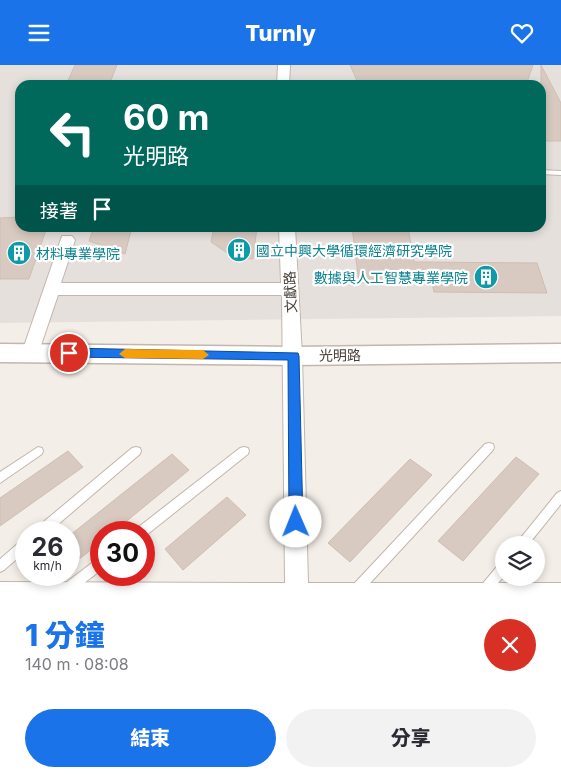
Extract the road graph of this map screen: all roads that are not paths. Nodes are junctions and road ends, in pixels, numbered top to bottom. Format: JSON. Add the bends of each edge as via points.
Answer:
{"nodes":[{"id":1,"x":282,"y":66,"type":"edge"},
{"id":2,"x":283,"y":80,"type":"edge"},
{"id":3,"x":546,"y":172,"type":"edge"},
{"id":4,"x":561,"y":173,"type":"edge"},
{"id":5,"x":287,"y":232,"type":"edge"},
{"id":6,"x":67,"y":240,"type":"dead end"},
{"id":7,"x":51,"y":289,"type":"junction"},
{"id":8,"x":289,"y":289,"type":"junction"},
{"id":9,"x":31,"y":352,"type":"junction"},
{"id":10,"x":0,"y":353,"type":"edge"},
{"id":11,"x":561,"y":353,"type":"edge"},
{"id":12,"x":293,"y":356,"type":"junction"},
{"id":13,"x":489,"y":447,"type":"dead end"},
{"id":14,"x":38,"y":451,"type":"dead end"},
{"id":15,"x":136,"y":451,"type":"dead end"},
{"id":16,"x":244,"y":451,"type":"dead end"},
{"id":17,"x":0,"y":478,"type":"edge"},
{"id":18,"x":561,"y":497,"type":"edge"},
{"id":19,"x":53,"y":521,"type":"edge"},
{"id":20,"x":155,"y":521,"type":"edge"},
{"id":21,"x":528,"y":536,"type":"edge"},
{"id":22,"x":15,"y":553,"type":"edge"},
{"id":23,"x":0,"y":566,"type":"edge"},
{"id":24,"x":90,"y":572,"type":"edge"},
{"id":25,"x":495,"y":578,"type":"edge"},
{"id":26,"x":0,"y":594,"type":"edge"},
{"id":27,"x":352,"y":594,"type":"junction"},
{"id":28,"x":481,"y":594,"type":"junction"},
{"id":29,"x":561,"y":595,"type":"edge"},
{"id":30,"x":57,"y":598,"type":"edge"},
{"id":31,"x":296,"y":598,"type":"edge"},
{"id":32,"x":522,"y":599,"type":"edge"}],
"edges":[{"from":1,"to":2,"type":"street"},
{"from":3,"to":4,"type":"lane"},
{"from":5,"to":8,"type":"street","name":"文獻路"},
{"from":6,"to":7,"type":"street"},
{"from":7,"to":8,"type":"street"},
{"from":7,"to":9,"type":"street"},
{"from":8,"to":12,"type":"street","name":"文獻路"},
{"from":9,"to":10,"type":"street","name":"光明路"},
{"from":9,"to":12,"type":"street","name":"光明路"},
{"from":11,"to":12,"type":"street","name":"光明路"},
{"from":12,"to":31,"type":"street","name":"文獻路"},
{"from":13,"to":27,"type":"lane"},
{"from":14,"to":17,"type":"lane"},
{"from":15,"to":19,"type":"lane"},
{"from":16,"to":20,"type":"lane"},
{"from":18,"to":21,"type":"lane"},
{"from":22,"to":23,"type":"lane"},
{"from":24,"to":30,"type":"lane"},
{"from":25,"to":28,"type":"lane"},
{"from":26,"to":30,"type":"street"},
{"from":27,"to":28,"type":"street"},
{"from":27,"to":31,"type":"street"},
{"from":28,"to":32,"type":"street"},
{"from":29,"to":32,"type":"street"},
{"from":30,"to":31,"type":"street"}]}
